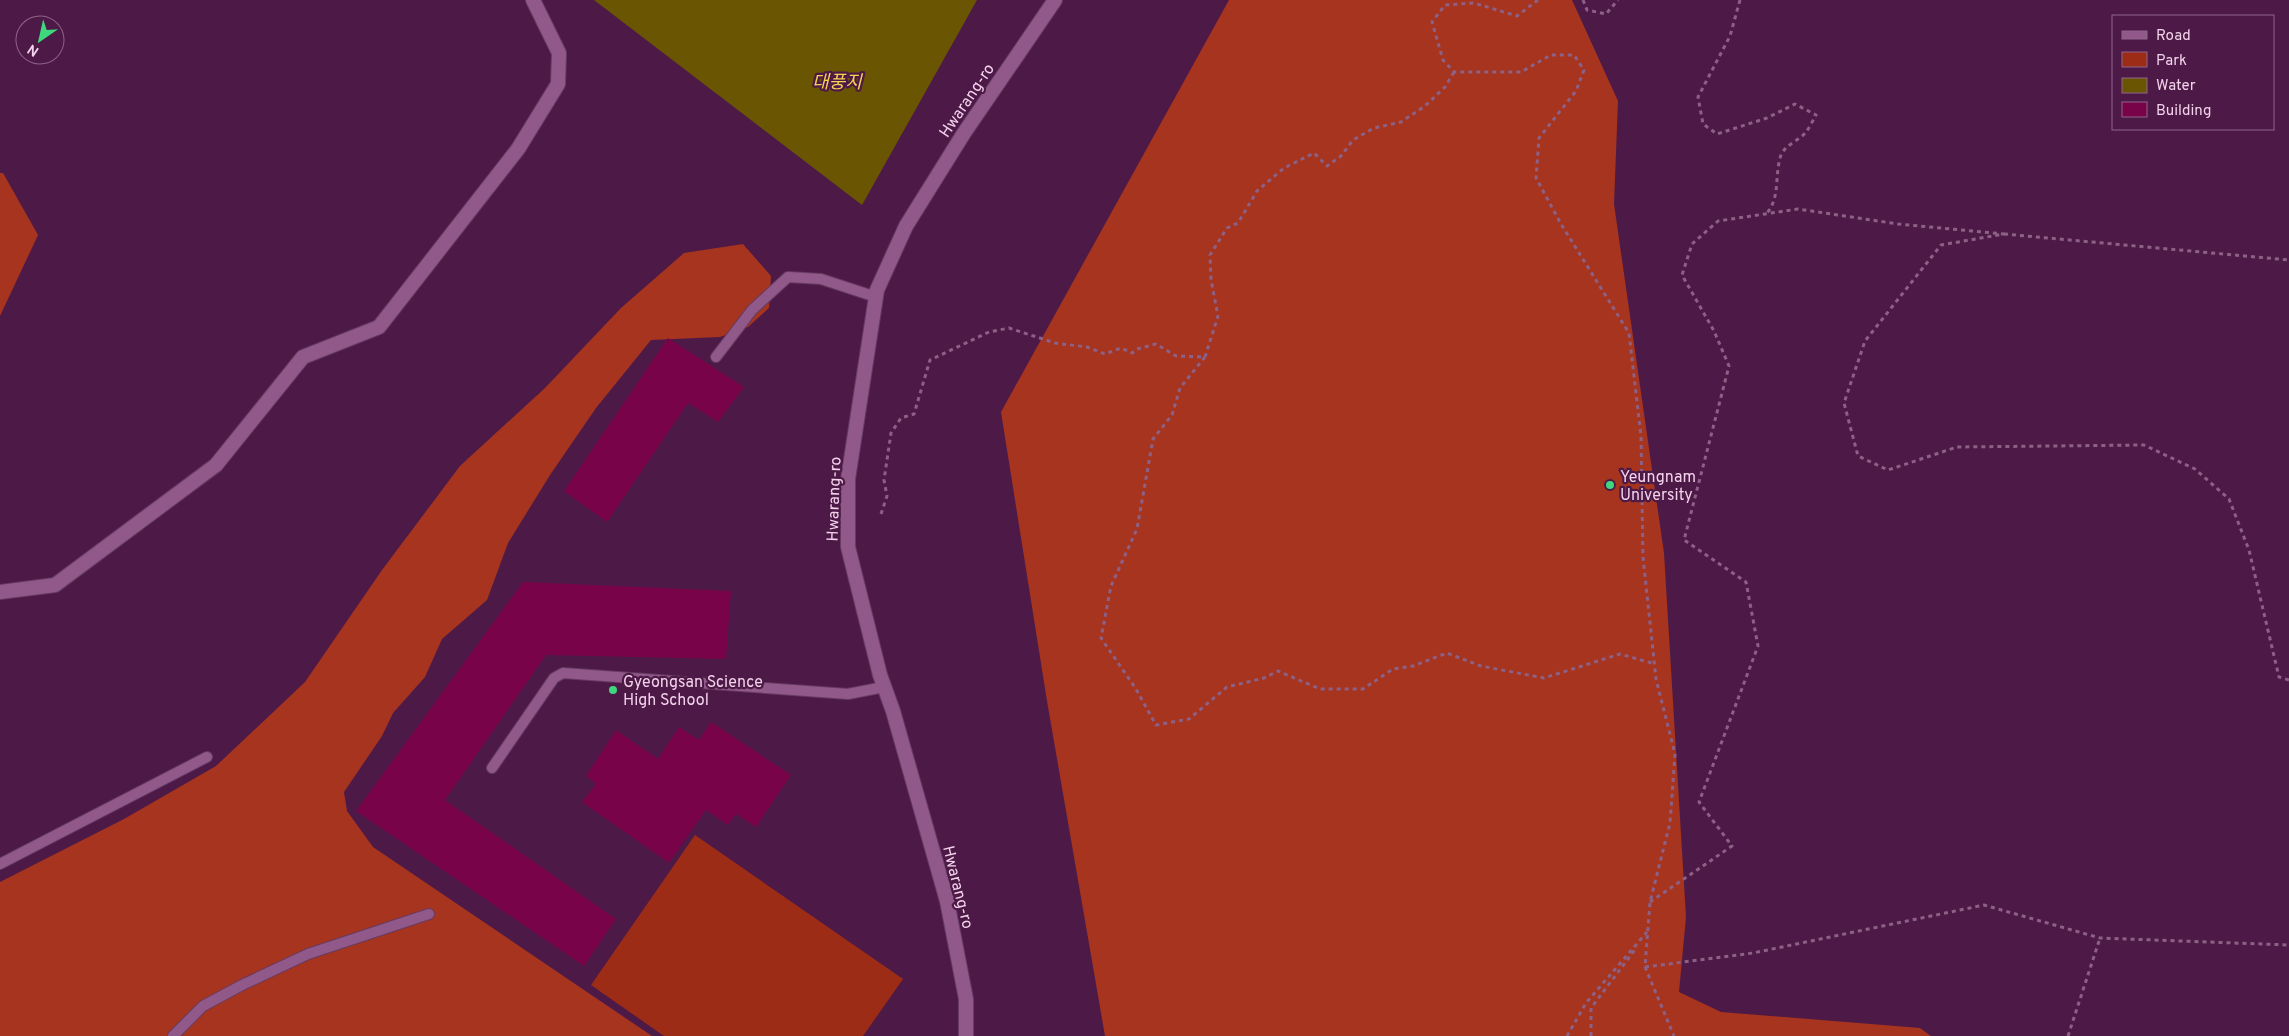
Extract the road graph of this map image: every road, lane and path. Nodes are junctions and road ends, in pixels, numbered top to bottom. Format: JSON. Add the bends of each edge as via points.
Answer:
{"nodes":[{"id":1,"x":533,"y":0,"type":"edge"},
{"id":2,"x":1055,"y":0,"type":"edge"},
{"id":3,"x":1538,"y":0,"type":"edge"},
{"id":4,"x":1583,"y":0,"type":"edge"},
{"id":5,"x":1618,"y":0,"type":"edge"},
{"id":6,"x":1740,"y":0,"type":"edge"},
{"id":7,"x":1454,"y":72,"type":"junction"},
{"id":8,"x":1766,"y":214,"type":"junction"},
{"id":9,"x":2004,"y":234,"type":"junction"},
{"id":10,"x":2289,"y":260,"type":"edge"},
{"id":11,"x":876,"y":297,"type":"junction"},
{"id":12,"x":716,"y":357,"type":"dead end"},
{"id":13,"x":1205,"y":357,"type":"junction"},
{"id":14,"x":881,"y":514,"type":"dead end"},
{"id":15,"x":0,"y":592,"type":"edge"},
{"id":16,"x":1655,"y":664,"type":"junction"},
{"id":17,"x":2289,"y":680,"type":"edge"},
{"id":18,"x":884,"y":687,"type":"junction"},
{"id":19,"x":207,"y":757,"type":"dead end"},
{"id":20,"x":492,"y":768,"type":"dead end"},
{"id":21,"x":0,"y":864,"type":"edge"},
{"id":22,"x":1650,"y":902,"type":"junction"},
{"id":23,"x":430,"y":914,"type":"dead end"},
{"id":24,"x":1648,"y":932,"type":"junction"},
{"id":25,"x":2100,"y":938,"type":"junction"},
{"id":26,"x":2289,"y":945,"type":"edge"},
{"id":27,"x":1645,"y":967,"type":"junction"},
{"id":28,"x":173,"y":1036,"type":"edge"},
{"id":29,"x":966,"y":1036,"type":"edge"},
{"id":30,"x":1568,"y":1036,"type":"edge"},
{"id":31,"x":1591,"y":1036,"type":"edge"},
{"id":32,"x":1674,"y":1036,"type":"edge"},
{"id":33,"x":2068,"y":1036,"type":"edge"}],
"edges":[{"from":1,"to":15,"type":"street","via":[[560,53],[558,84],[518,149],[379,327],[302,357],[216,465],[56,585]]},
{"from":2,"to":11,"type":"street","name":"Hwarang-ro","via":[[964,133],[906,226]]},
{"from":3,"to":7,"type":"path","via":[[1517,16],[1474,3],[1445,5],[1432,22],[1443,60]]},
{"from":4,"to":5,"type":"path","via":[[1587,10],[1606,14]]},
{"from":6,"to":8,"type":"path","via":[[1730,36],[1698,98],[1703,124],[1717,134],[1767,118],[1795,104],[1816,115],[1806,132],[1782,153],[1776,174],[1776,196]]},
{"from":7,"to":13,"type":"path","via":[[1445,87],[1425,106],[1401,122],[1374,128],[1353,140],[1342,156],[1327,166],[1314,153],[1284,168],[1257,191],[1238,223],[1227,228],[1210,255],[1218,316]]},
{"from":7,"to":16,"type":"path","via":[[1521,72],[1551,55],[1574,55],[1584,70],[1576,91],[1539,138],[1536,178],[1629,333],[1641,436],[1643,557]]},
{"from":8,"to":9,"type":"path","via":[[1798,210]]},
{"from":8,"to":22,"type":"path","via":[[1718,221],[1692,244],[1682,274],[1714,331],[1729,366],[1684,540],[1746,582],[1758,646],[1699,802],[1732,846]]},
{"from":9,"to":10,"type":"path"},
{"from":9,"to":17,"type":"path","via":[[1941,246],[1865,342],[1844,403],[1858,456],[1888,470],[1957,447],[2144,445],[2195,469],[2229,499],[2249,550],[2279,677]]},
{"from":11,"to":12,"type":"lane","via":[[821,279],[788,277],[752,310]]},
{"from":11,"to":18,"type":"street","name":"Hwarang-ro","via":[[848,479],[848,547]]},
{"from":13,"to":14,"type":"path","via":[[1176,356],[1156,344],[1132,353],[1121,348],[1105,354],[1009,328],[988,332],[930,360],[914,414],[901,418],[891,433],[884,480],[887,496]]},
{"from":13,"to":16,"type":"path","via":[[1180,388],[1172,415],[1153,439],[1137,529],[1111,586],[1101,638],[1156,725],[1189,719],[1227,687],[1278,671],[1320,689],[1363,689],[1393,669],[1413,666],[1447,653],[1481,666],[1544,678],[1620,654]]},
{"from":16,"to":22,"type":"path","via":[[1675,754],[1670,823]]},
{"from":18,"to":20,"type":"lane","via":[[848,694],[563,673],[554,678]]},
{"from":18,"to":29,"type":"street","name":"Hwarang-ro","via":[[947,901],[966,999]]},
{"from":19,"to":21,"type":"lane"},
{"from":22,"to":24,"type":"path"},
{"from":23,"to":28,"type":"lane","via":[[308,954],[242,985],[203,1006]]},
{"from":24,"to":27,"type":"path"},
{"from":24,"to":30,"type":"path","via":[[1586,1003]]},
{"from":24,"to":31,"type":"path","via":[[1591,1008]]},
{"from":25,"to":26,"type":"path"},
{"from":25,"to":27,"type":"path","via":[[1984,905],[1754,953]]},
{"from":25,"to":33,"type":"path"},
{"from":27,"to":32,"type":"path"}]}
